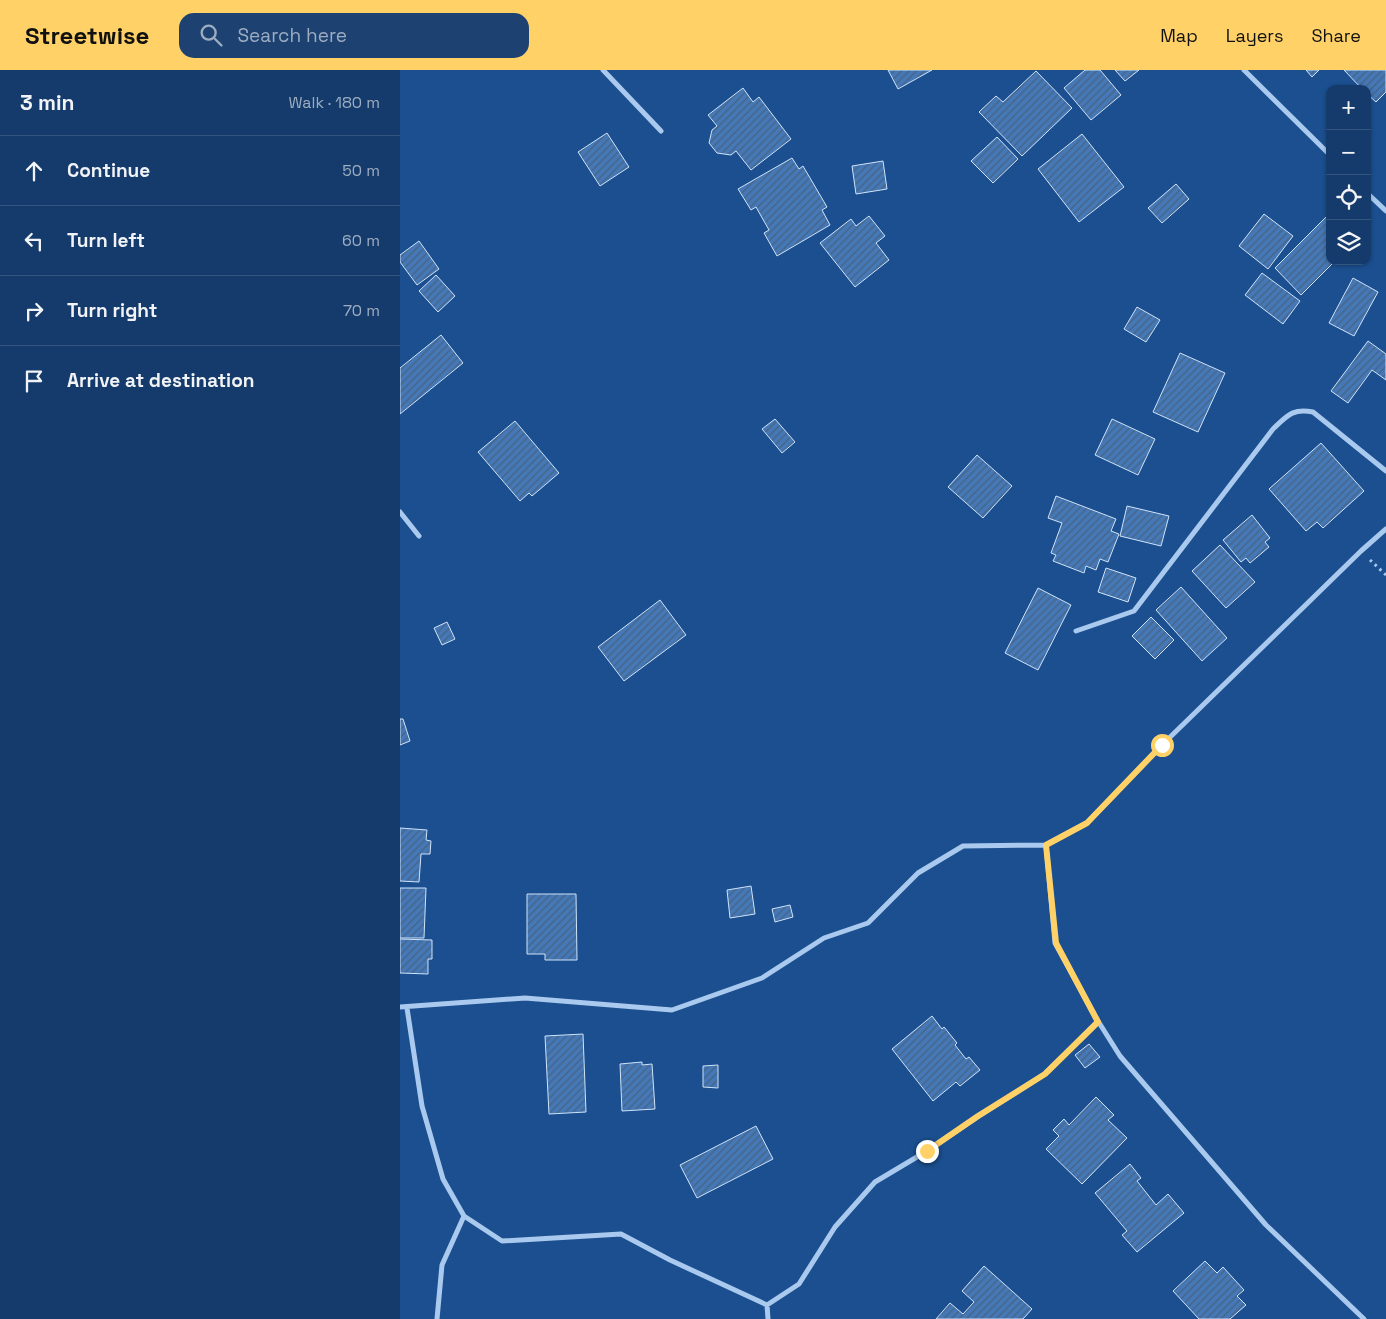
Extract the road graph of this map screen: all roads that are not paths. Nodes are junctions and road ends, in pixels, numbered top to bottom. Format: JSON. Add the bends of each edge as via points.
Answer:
{"nodes":[{"id":1,"x":603,"y":70,"type":"edge"},
{"id":2,"x":1244,"y":70,"type":"edge"},
{"id":3,"x":660,"y":131,"type":"dead end"},
{"id":4,"x":1326,"y":151,"type":"edge"},
{"id":5,"x":1371,"y":196,"type":"edge"},
{"id":6,"x":1386,"y":211,"type":"edge"},
{"id":7,"x":1386,"y":471,"type":"edge"},
{"id":8,"x":400,"y":512,"type":"edge"},
{"id":9,"x":1386,"y":529,"type":"edge"},
{"id":10,"x":419,"y":536,"type":"dead end"},
{"id":11,"x":1076,"y":632,"type":"dead end"},
{"id":12,"x":1046,"y":845,"type":"junction"},
{"id":13,"x":400,"y":1008,"type":"edge"},
{"id":14,"x":407,"y":1008,"type":"junction"},
{"id":15,"x":1098,"y":1022,"type":"junction"},
{"id":16,"x":464,"y":1216,"type":"junction"},
{"id":17,"x":767,"y":1305,"type":"junction"},
{"id":18,"x":437,"y":1319,"type":"edge"},
{"id":19,"x":768,"y":1319,"type":"edge"},
{"id":20,"x":1364,"y":1319,"type":"edge"}],
"edges":[{"from":1,"to":3,"type":"street"},
{"from":2,"to":4,"type":"street"},
{"from":5,"to":6,"type":"street"},
{"from":7,"to":11,"type":"street","via":[[1313,412],[1301,410],[1289,414],[1273,429],[1134,611]]},
{"from":8,"to":10,"type":"street"},
{"from":9,"to":12,"type":"street","via":[[1162,745],[1087,823]]},
{"from":12,"to":14,"type":"street","via":[[963,846],[918,873],[868,923],[824,938],[762,978],[672,1010],[525,998]]},
{"from":12,"to":15,"type":"street","via":[[1056,943]]},
{"from":13,"to":14,"type":"street"},
{"from":14,"to":16,"type":"street","via":[[422,1106],[443,1179]]},
{"from":15,"to":17,"type":"street","via":[[1045,1074],[875,1182],[835,1227],[799,1284]]},
{"from":15,"to":20,"type":"street","via":[[1120,1056],[1266,1225]]},
{"from":16,"to":17,"type":"street","via":[[502,1241],[621,1234]]},
{"from":16,"to":18,"type":"street","via":[[442,1265]]},
{"from":17,"to":19,"type":"street"}]}
